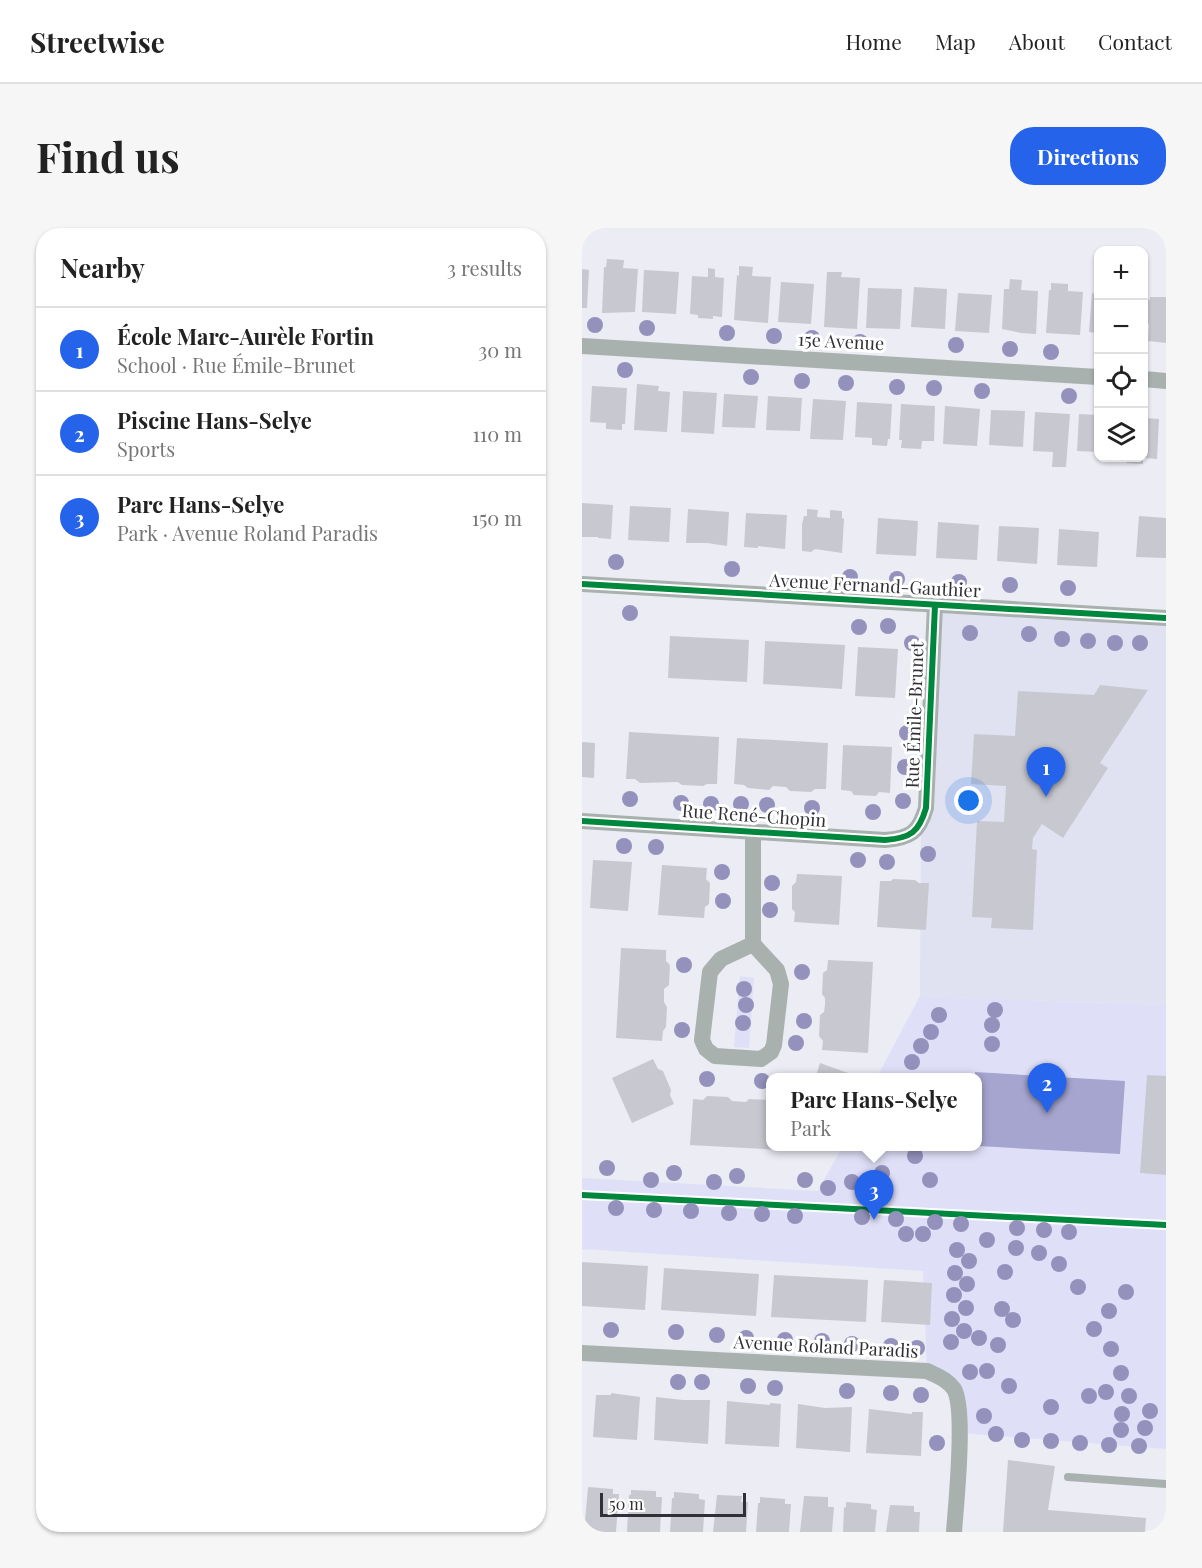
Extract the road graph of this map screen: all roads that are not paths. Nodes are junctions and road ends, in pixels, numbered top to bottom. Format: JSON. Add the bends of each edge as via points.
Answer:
{"nodes":[{"id":1,"x":582,"y":346,"type":"edge"},
{"id":2,"x":1094,"y":377,"type":"edge"},
{"id":3,"x":1148,"y":379,"type":"edge"},
{"id":4,"x":1166,"y":381,"type":"edge"},
{"id":5,"x":582,"y":584,"type":"edge"},
{"id":6,"x":935,"y":605,"type":"junction"},
{"id":7,"x":1166,"y":618,"type":"edge"},
{"id":8,"x":582,"y":821,"type":"edge"},
{"id":9,"x":921,"y":826,"type":"joint"},
{"id":10,"x":753,"y":831,"type":"junction"},
{"id":11,"x":753,"y":944,"type":"junction"},
{"id":12,"x":582,"y":1353,"type":"edge"},
{"id":13,"x":1068,"y":1477,"type":"dead end"},
{"id":14,"x":1166,"y":1484,"type":"edge"},
{"id":15,"x":954,"y":1532,"type":"edge"}],
"edges":[{"from":1,"to":2,"type":"street","name":"15e Avenue"},
{"from":3,"to":4,"type":"street"},
{"from":5,"to":6,"type":"street","name":"Avenue Fernand-Gauthier"},
{"from":6,"to":7,"type":"street","name":"Avenue Fernand-Gauthier"},
{"from":6,"to":9,"type":"street","name":"Rue Émile-Brunet","via":[[926,808]]},
{"from":8,"to":10,"type":"street","name":"Rue René-Chopin"},
{"from":9,"to":10,"type":"street","name":"Rue René-Chopin","via":[[903,838],[885,840]]},
{"from":10,"to":11,"type":"street"},
{"from":11,"to":11,"type":"street","via":[[721,959],[710,972],[702,1040],[715,1056],[761,1059],[771,1052],[781,984],[777,970]]},
{"from":12,"to":15,"type":"street","name":"Avenue Roland Paradis","via":[[927,1371],[946,1379],[955,1390],[959,1407]]},
{"from":13,"to":14,"type":"lane"}]}
